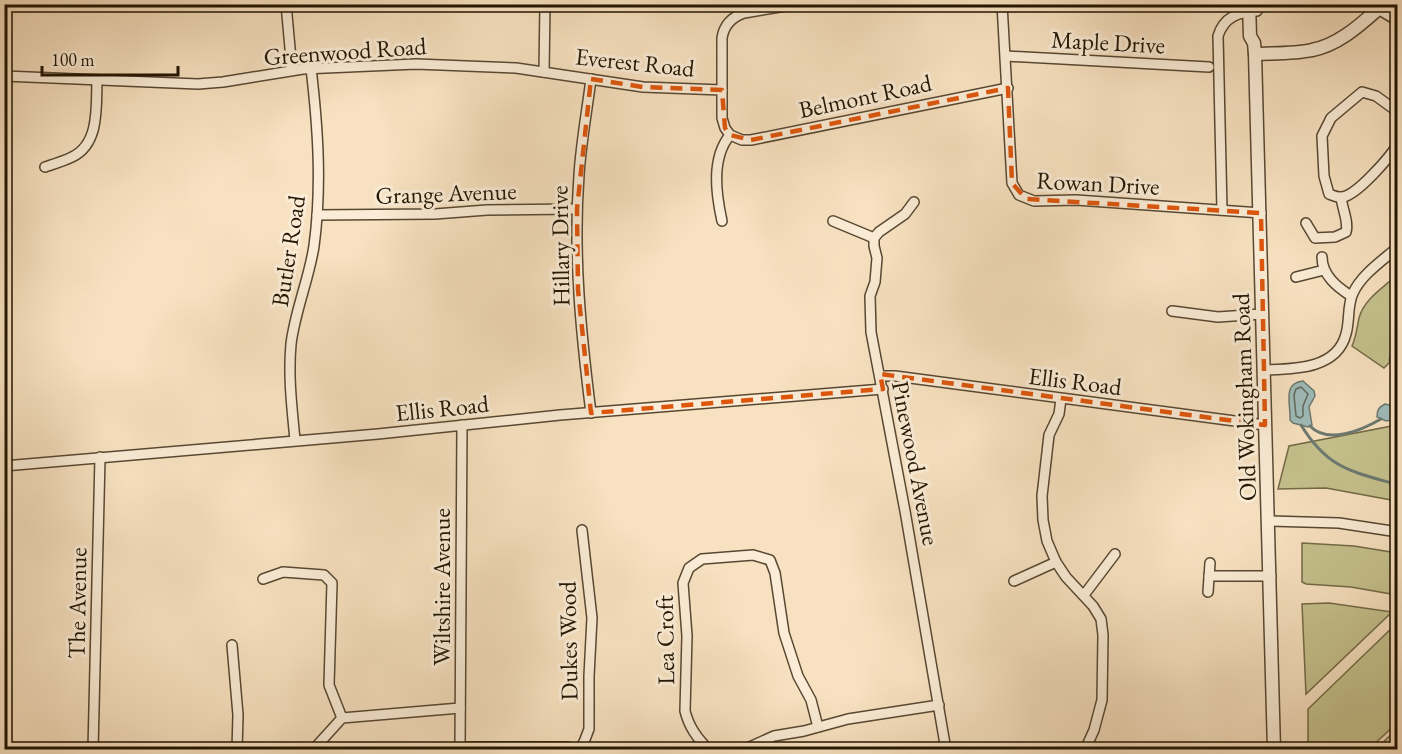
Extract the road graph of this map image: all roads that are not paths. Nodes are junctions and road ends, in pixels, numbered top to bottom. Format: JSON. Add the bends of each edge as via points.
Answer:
{"nodes":[{"id":1,"x":286,"y":4,"type":"edge"},
{"id":2,"x":545,"y":4,"type":"edge"},
{"id":3,"x":798,"y":4,"type":"edge"},
{"id":4,"x":1002,"y":4,"type":"edge"},
{"id":5,"x":1381,"y":7,"type":"edge"},
{"id":6,"x":1253,"y":8,"type":"edge"},
{"id":7,"x":1398,"y":21,"type":"edge"},
{"id":8,"x":1255,"y":48,"type":"junction"},
{"id":9,"x":1006,"y":56,"type":"junction"},
{"id":10,"x":1209,"y":67,"type":"dead end"},
{"id":11,"x":311,"y":68,"type":"junction"},
{"id":12,"x":292,"y":70,"type":"junction"},
{"id":13,"x":544,"y":72,"type":"junction"},
{"id":14,"x":4,"y":76,"type":"edge"},
{"id":15,"x":591,"y":79,"type":"junction"},
{"id":16,"x":97,"y":80,"type":"junction"},
{"id":17,"x":1008,"y":88,"type":"junction"},
{"id":18,"x":722,"y":90,"type":"junction"},
{"id":19,"x":1398,"y":112,"type":"edge"},
{"id":20,"x":730,"y":135,"type":"junction"},
{"id":21,"x":1398,"y":144,"type":"edge"},
{"id":22,"x":45,"y":166,"type":"dead end"},
{"id":23,"x":1341,"y":197,"type":"junction"},
{"id":24,"x":914,"y":202,"type":"dead end"},
{"id":25,"x":577,"y":209,"type":"junction"},
{"id":26,"x":1222,"y":210,"type":"junction"},
{"id":27,"x":1261,"y":213,"type":"junction"},
{"id":28,"x":317,"y":215,"type":"junction"},
{"id":29,"x":722,"y":221,"type":"dead end"},
{"id":30,"x":833,"y":221,"type":"dead end"},
{"id":31,"x":1306,"y":223,"type":"dead end"},
{"id":32,"x":874,"y":238,"type":"junction"},
{"id":33,"x":1398,"y":247,"type":"edge"},
{"id":34,"x":1322,"y":257,"type":"dead end"},
{"id":35,"x":1324,"y":270,"type":"junction"},
{"id":36,"x":1296,"y":277,"type":"dead end"},
{"id":37,"x":1352,"y":296,"type":"junction"},
{"id":38,"x":1172,"y":310,"type":"dead end"},
{"id":39,"x":1262,"y":314,"type":"junction"},
{"id":40,"x":1265,"y":370,"type":"junction"},
{"id":41,"x":880,"y":376,"type":"junction"},
{"id":42,"x":883,"y":389,"type":"junction"},
{"id":43,"x":1060,"y":399,"type":"junction"},
{"id":44,"x":591,"y":413,"type":"junction"},
{"id":45,"x":462,"y":425,"type":"junction"},
{"id":46,"x":1265,"y":425,"type":"junction"},
{"id":47,"x":295,"y":440,"type":"junction"},
{"id":48,"x":100,"y":457,"type":"junction"},
{"id":49,"x":4,"y":466,"type":"edge"},
{"id":50,"x":1268,"y":521,"type":"junction"},
{"id":51,"x":582,"y":530,"type":"dead end"},
{"id":52,"x":1398,"y":532,"type":"edge"},
{"id":53,"x":1115,"y":554,"type":"dead end"},
{"id":54,"x":1056,"y":562,"type":"junction"},
{"id":55,"x":1210,"y":563,"type":"dead end"},
{"id":56,"x":1209,"y":576,"type":"junction"},
{"id":57,"x":1271,"y":576,"type":"junction"},
{"id":58,"x":264,"y":579,"type":"dead end"},
{"id":59,"x":1014,"y":581,"type":"dead end"},
{"id":60,"x":1208,"y":592,"type":"dead end"},
{"id":61,"x":1084,"y":595,"type":"junction"},
{"id":62,"x":232,"y":645,"type":"dead end"},
{"id":63,"x":939,"y":705,"type":"junction"},
{"id":64,"x":460,"y":708,"type":"junction"},
{"id":65,"x":342,"y":718,"type":"junction"},
{"id":66,"x":818,"y":727,"type":"junction"},
{"id":67,"x":460,"y":748,"type":"edge"},
{"id":68,"x":93,"y":750,"type":"edge"},
{"id":69,"x":237,"y":750,"type":"edge"},
{"id":70,"x":313,"y":750,"type":"edge"},
{"id":71,"x":574,"y":750,"type":"edge"},
{"id":72,"x":579,"y":750,"type":"edge"},
{"id":73,"x":708,"y":750,"type":"edge"},
{"id":74,"x":743,"y":750,"type":"edge"},
{"id":75,"x":946,"y":750,"type":"edge"},
{"id":76,"x":1085,"y":750,"type":"edge"},
{"id":77,"x":1274,"y":750,"type":"edge"}],
"edges":[{"from":1,"to":12,"type":"street"},
{"from":2,"to":13,"type":"street"},
{"from":3,"to":18,"type":"street","via":[[753,10],[737,15],[725,26]]},
{"from":4,"to":9,"type":"street","name":"Rowan Drive"},
{"from":5,"to":7,"type":"street"},
{"from":5,"to":8,"type":"street","via":[[1352,31],[1323,47],[1306,51]]},
{"from":6,"to":8,"type":"street","name":"Old Wokingham Road","via":[[1258,35]]},
{"from":6,"to":26,"type":"street","via":[[1236,14],[1222,26],[1218,36]]},
{"from":8,"to":27,"type":"street","name":"Old Wokingham Road"},
{"from":9,"to":10,"type":"street","name":"Maple Drive"},
{"from":9,"to":17,"type":"street","name":"Rowan Drive"},
{"from":11,"to":12,"type":"street","name":"Greenwood Road"},
{"from":11,"to":13,"type":"street","name":"Greenwood Road","via":[[416,64]]},
{"from":11,"to":28,"type":"street","name":"Butler Road","via":[[319,145]]},
{"from":12,"to":16,"type":"street","name":"Greenwood Road","via":[[198,84]]},
{"from":13,"to":15,"type":"street","name":"Everest Road"},
{"from":14,"to":16,"type":"street","name":"Greenwood Road"},
{"from":15,"to":18,"type":"street","name":"Everest Road","via":[[643,87]]},
{"from":15,"to":25,"type":"street","name":"Hillary Drive"},
{"from":16,"to":22,"type":"street","via":[[94,130],[87,144],[74,157]]},
{"from":17,"to":20,"type":"street","name":"Belmont Road","via":[[751,140]]},
{"from":17,"to":26,"type":"street","name":"Rowan Drive","via":[[1012,183],[1019,195],[1034,201]]},
{"from":18,"to":20,"type":"street","via":[[722,118]]},
{"from":19,"to":23,"type":"street","via":[[1376,96],[1362,92],[1324,128],[1324,176],[1329,194]]},
{"from":20,"to":29,"type":"street","via":[[718,153],[717,199]]},
{"from":21,"to":23,"type":"street","via":[[1375,173]]},
{"from":23,"to":31,"type":"street","via":[[1346,232],[1315,238]]},
{"from":24,"to":32,"type":"street"},
{"from":25,"to":28,"type":"street","name":"Grange Avenue"},
{"from":25,"to":44,"type":"street","name":"Hillary Drive","via":[[578,290]]},
{"from":26,"to":27,"type":"street","name":"Rowan Drive"},
{"from":27,"to":39,"type":"street","name":"Old Wokingham Road"},
{"from":28,"to":47,"type":"street","name":"Butler Road","via":[[292,343],[289,379]]},
{"from":30,"to":32,"type":"street"},
{"from":32,"to":41,"type":"street","name":"Pinewood Avenue","via":[[877,258],[869,312]]},
{"from":33,"to":37,"type":"street","via":[[1360,280]]},
{"from":34,"to":35,"type":"street"},
{"from":35,"to":36,"type":"street"},
{"from":35,"to":37,"type":"street"},
{"from":37,"to":40,"type":"street","via":[[1344,340],[1331,357],[1316,365]]},
{"from":38,"to":39,"type":"street","via":[[1218,317]]},
{"from":39,"to":40,"type":"street","name":"Old Wokingham Road"},
{"from":40,"to":46,"type":"street","name":"Old Wokingham Road"},
{"from":41,"to":42,"type":"street","name":"Pinewood Avenue"},
{"from":41,"to":43,"type":"street","name":"Ellis Road"},
{"from":42,"to":44,"type":"street","name":"Ellis Road"},
{"from":42,"to":63,"type":"street","name":"Pinewood Avenue"},
{"from":43,"to":46,"type":"street","name":"Ellis Road"},
{"from":43,"to":54,"type":"street","via":[[1059,414],[1049,435],[1042,496],[1045,530]]},
{"from":44,"to":45,"type":"street","name":"Ellis Road"},
{"from":45,"to":47,"type":"street","name":"Ellis Road"},
{"from":45,"to":64,"type":"street","name":"Wiltshire Avenue"},
{"from":46,"to":50,"type":"street","name":"Old Wokingham Road"},
{"from":47,"to":48,"type":"street","name":"Ellis Road"},
{"from":48,"to":49,"type":"street","name":"Ellis Road"},
{"from":48,"to":68,"type":"street","name":"The Avenue"},
{"from":50,"to":52,"type":"street","via":[[1340,523]]},
{"from":50,"to":57,"type":"street","name":"Old Wokingham Road"},
{"from":51,"to":72,"type":"street","name":"Dukes Wood","via":[[592,618],[590,729]]},
{"from":53,"to":61,"type":"street"},
{"from":54,"to":59,"type":"street"},
{"from":54,"to":61,"type":"street"},
{"from":55,"to":56,"type":"street"},
{"from":56,"to":57,"type":"street"},
{"from":56,"to":60,"type":"street"},
{"from":57,"to":77,"type":"street","name":"Old Wokingham Road"},
{"from":58,"to":65,"type":"street","via":[[283,572],[324,575],[332,583],[329,685]]},
{"from":61,"to":76,"type":"street","via":[[1101,619],[1103,635],[1102,700]]},
{"from":62,"to":69,"type":"street"},
{"from":63,"to":66,"type":"street"},
{"from":63,"to":75,"type":"street","name":"Pinewood Avenue"},
{"from":64,"to":65,"type":"street"},
{"from":64,"to":67,"type":"street","name":"Wiltshire Avenue"},
{"from":65,"to":70,"type":"street"},
{"from":66,"to":73,"type":"street","name":"Lea Croft","via":[[784,633],[770,560],[753,555],[702,558],[689,568],[683,583],[687,636],[685,711],[698,739]]},
{"from":66,"to":74,"type":"street","via":[[774,736]]},
{"from":67,"to":71,"type":"street"}]}
